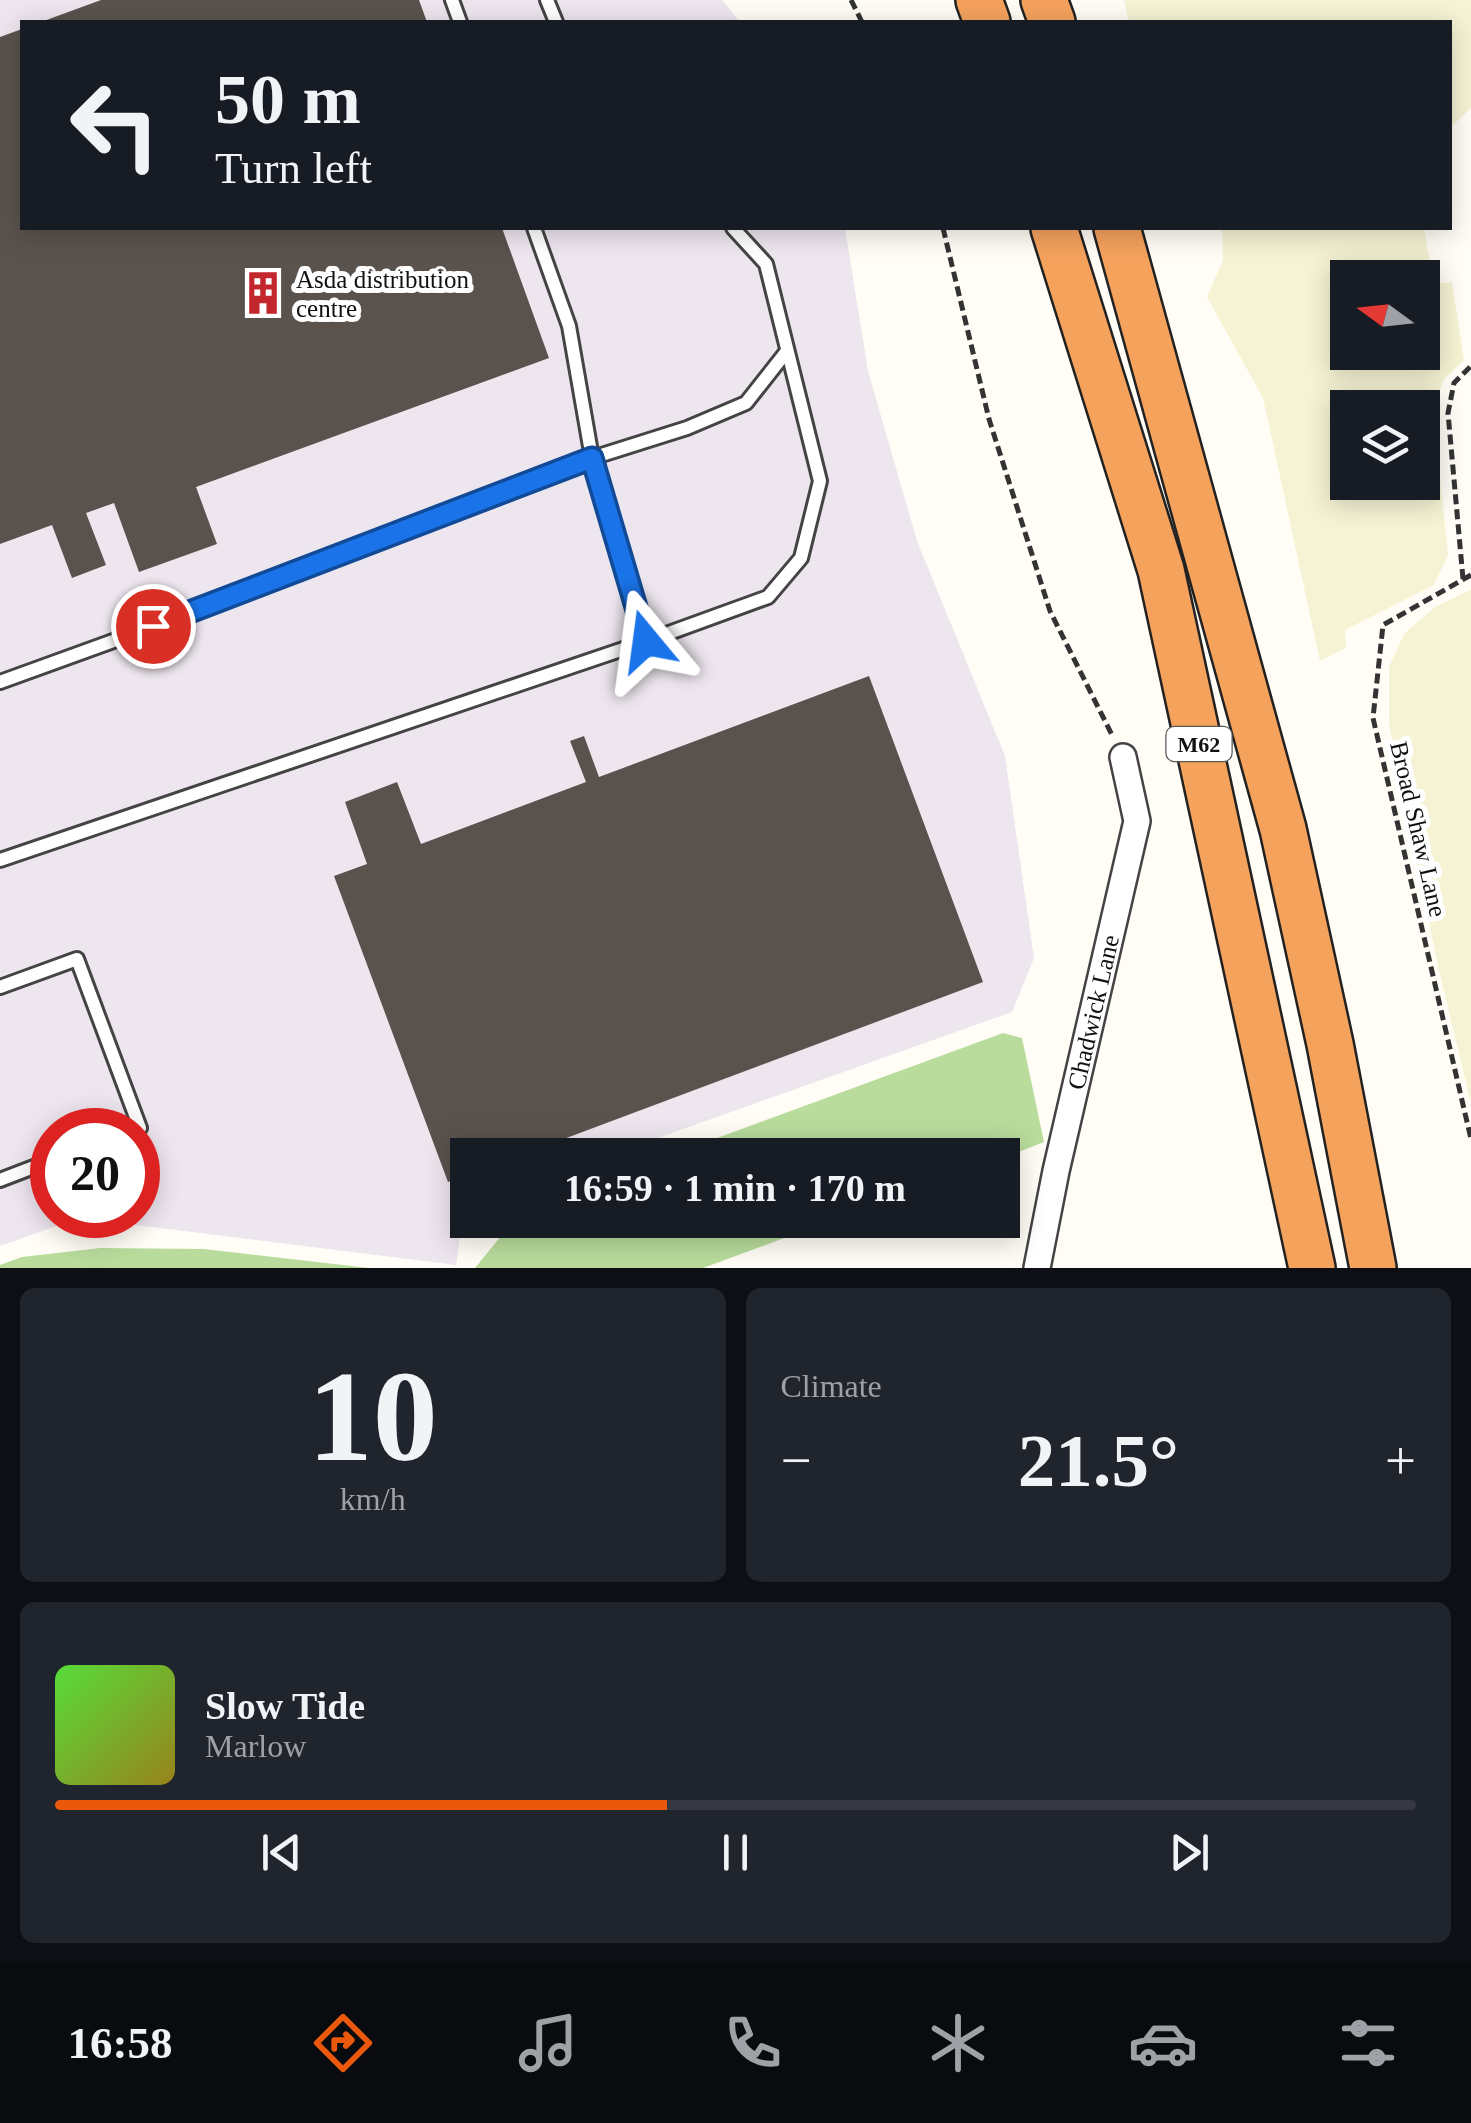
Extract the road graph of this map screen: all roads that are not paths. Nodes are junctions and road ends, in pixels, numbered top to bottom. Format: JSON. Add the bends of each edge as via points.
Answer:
{"nodes":[{"id":1,"x":535,"y":230,"type":"edge"},
{"id":2,"x":735,"y":230,"type":"edge"},
{"id":3,"x":1055,"y":230,"type":"edge"},
{"id":4,"x":1118,"y":230,"type":"edge"},
{"id":5,"x":786,"y":350,"type":"junction"},
{"id":6,"x":592,"y":458,"type":"junction"},
{"id":7,"x":646,"y":641,"type":"junction"},
{"id":8,"x":0,"y":682,"type":"edge"},
{"id":9,"x":1123,"y":757,"type":"road end"},
{"id":10,"x":0,"y":860,"type":"edge"},
{"id":11,"x":0,"y":987,"type":"edge"},
{"id":12,"x":133,"y":1108,"type":"edge"},
{"id":13,"x":30,"y":1168,"type":"edge"},
{"id":14,"x":0,"y":1180,"type":"edge"},
{"id":15,"x":1037,"y":1268,"type":"edge"},
{"id":16,"x":1312,"y":1268,"type":"edge"},
{"id":17,"x":1372,"y":1268,"type":"edge"}],
"edges":[{"from":1,"to":6,"type":"lane","via":[[570,326]]},
{"from":2,"to":5,"type":"lane","via":[[766,264]]},
{"from":3,"to":16,"type":"highway","number":"M62","via":[[1161,570]]},
{"from":4,"to":17,"type":"highway","number":"M62","via":[[1282,829]]},
{"from":5,"to":6,"type":"lane","via":[[746,403]]},
{"from":5,"to":7,"type":"lane","via":[[820,481],[801,558],[768,597]]},
{"from":6,"to":7,"type":"lane"},
{"from":6,"to":8,"type":"lane"},
{"from":7,"to":10,"type":"lane"},
{"from":9,"to":15,"type":"street","name":"Chadwick Lane","via":[[1137,821]]},
{"from":11,"to":12,"type":"lane","via":[[77,959]]},
{"from":13,"to":14,"type":"lane"}]}
